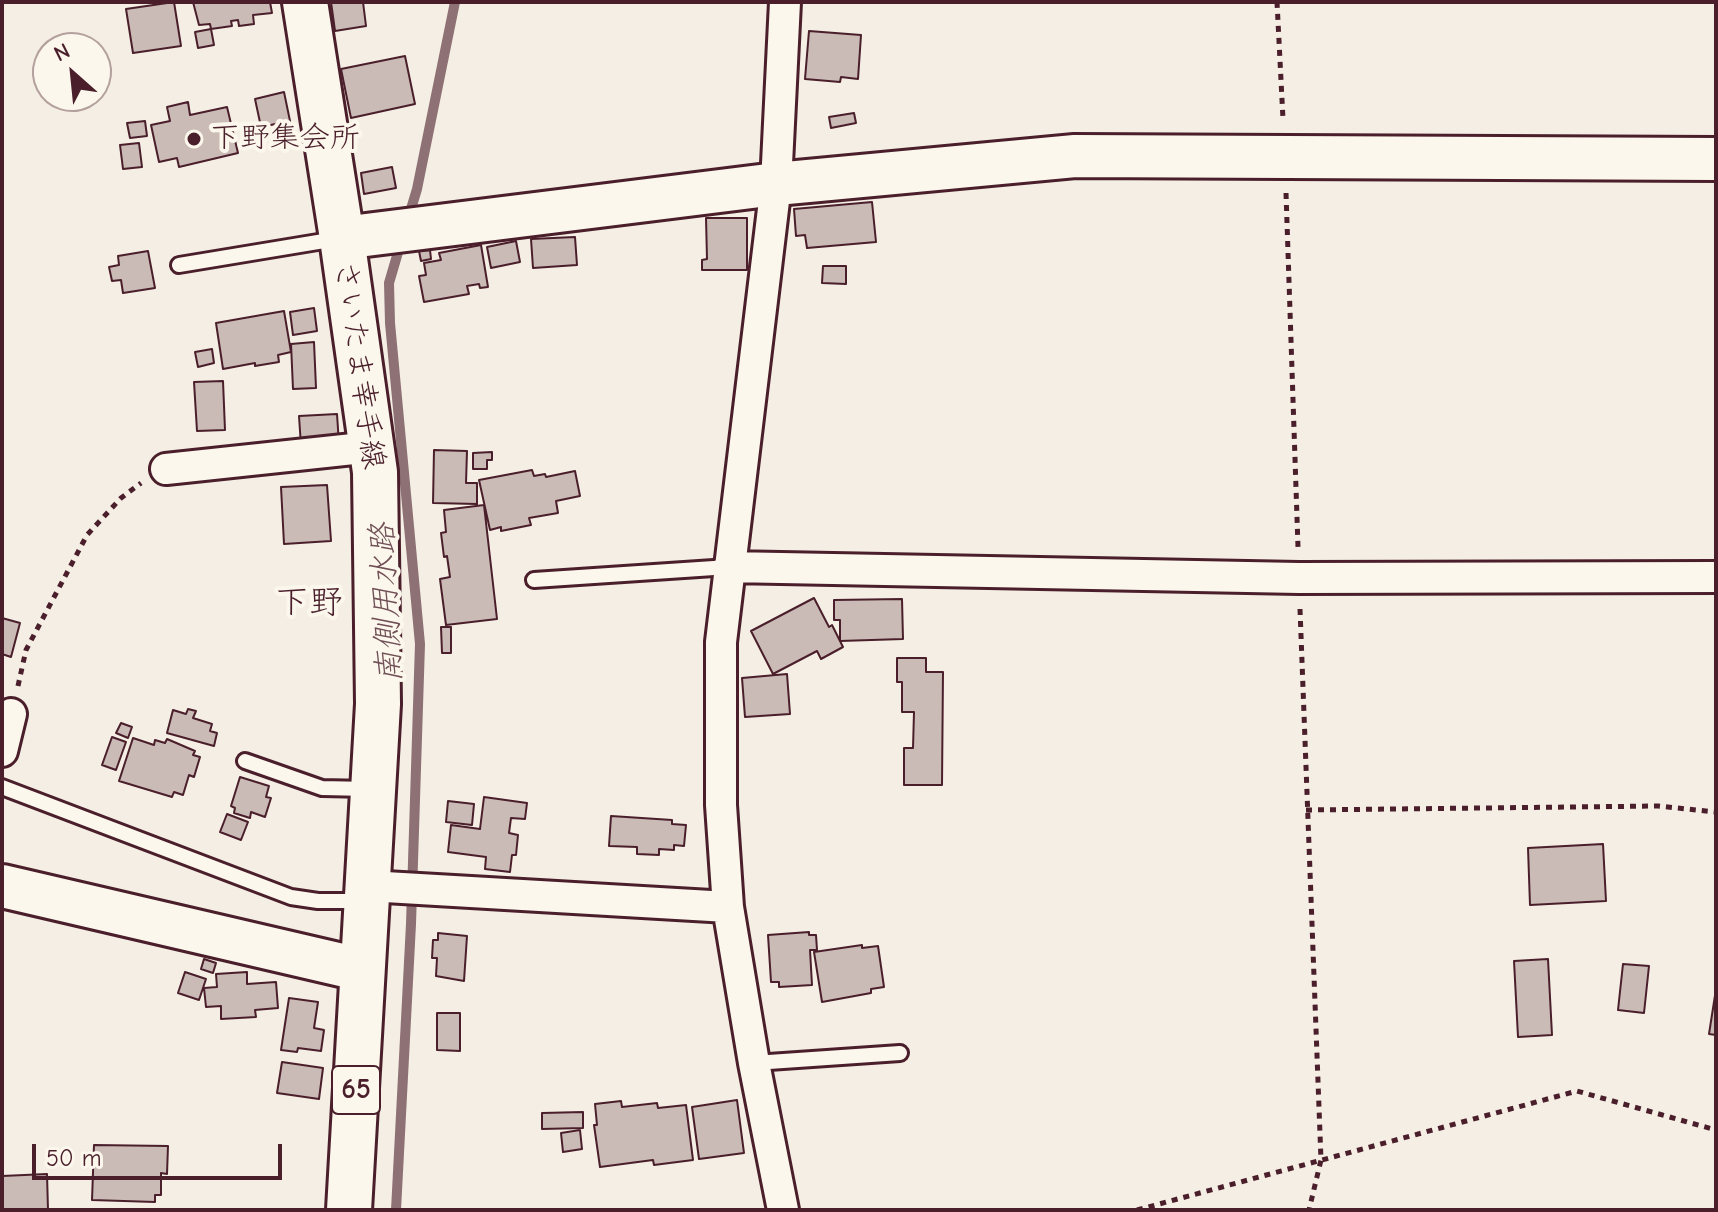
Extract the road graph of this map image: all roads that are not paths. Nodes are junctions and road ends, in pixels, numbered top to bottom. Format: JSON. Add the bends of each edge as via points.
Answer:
{"nodes":[{"id":1,"x":305,"y":2,"type":"edge"},
{"id":2,"x":785,"y":2,"type":"edge"},
{"id":3,"x":1716,"y":159,"type":"edge"},
{"id":4,"x":776,"y":184,"type":"junction"},
{"id":5,"x":342,"y":238,"type":"junction"},
{"id":6,"x":179,"y":265,"type":"dead end"},
{"id":7,"x":372,"y":447,"type":"junction"},
{"id":8,"x":166,"y":469,"type":"road end"},
{"id":9,"x":729,"y":567,"type":"junction"},
{"id":10,"x":1716,"y":577,"type":"edge"},
{"id":11,"x":534,"y":580,"type":"dead end"},
{"id":12,"x":11,"y":714,"type":"road end"},
{"id":13,"x":2,"y":751,"type":"edge"},
{"id":14,"x":245,"y":761,"type":"dead end"},
{"id":15,"x":2,"y":787,"type":"edge"},
{"id":16,"x":374,"y":789,"type":"junction"},
{"id":17,"x":2,"y":886,"type":"edge"},
{"id":18,"x":368,"y":893,"type":"junction"},
{"id":19,"x":728,"y":907,"type":"junction"},
{"id":20,"x":363,"y":970,"type":"junction"},
{"id":21,"x":900,"y":1053,"type":"dead end"},
{"id":22,"x":754,"y":1063,"type":"junction"},
{"id":23,"x":349,"y":1210,"type":"edge"},
{"id":24,"x":783,"y":1210,"type":"edge"}],
"edges":[{"from":1,"to":5,"type":"main road","name":"さいたま幸手線","number":"65"},
{"from":2,"to":4,"type":"street"},
{"from":3,"to":4,"type":"street","via":[[1075,156]]},
{"from":4,"to":5,"type":"street"},
{"from":4,"to":9,"type":"street"},
{"from":5,"to":6,"type":"lane"},
{"from":5,"to":7,"type":"main road","name":"さいたま幸手線","number":"65"},
{"from":7,"to":8,"type":"street"},
{"from":7,"to":16,"type":"main road","name":"さいたま幸手線","number":"65","via":[[378,704]]},
{"from":9,"to":10,"type":"street","via":[[1299,578]]},
{"from":9,"to":11,"type":"lane"},
{"from":9,"to":19,"type":"street","via":[[721,642],[721,805]]},
{"from":12,"to":13,"type":"street"},
{"from":14,"to":16,"type":"lane","via":[[322,788]]},
{"from":15,"to":18,"type":"lane","via":[[291,897],[318,901]]},
{"from":16,"to":18,"type":"main road","name":"さいたま幸手線","number":"65"},
{"from":17,"to":20,"type":"street"},
{"from":18,"to":19,"type":"street"},
{"from":18,"to":20,"type":"main road","name":"さいたま幸手線","number":"65"},
{"from":19,"to":22,"type":"street"},
{"from":20,"to":23,"type":"main road","name":"さいたま幸手線","number":"65"},
{"from":21,"to":22,"type":"lane"},
{"from":22,"to":24,"type":"street"}]}
